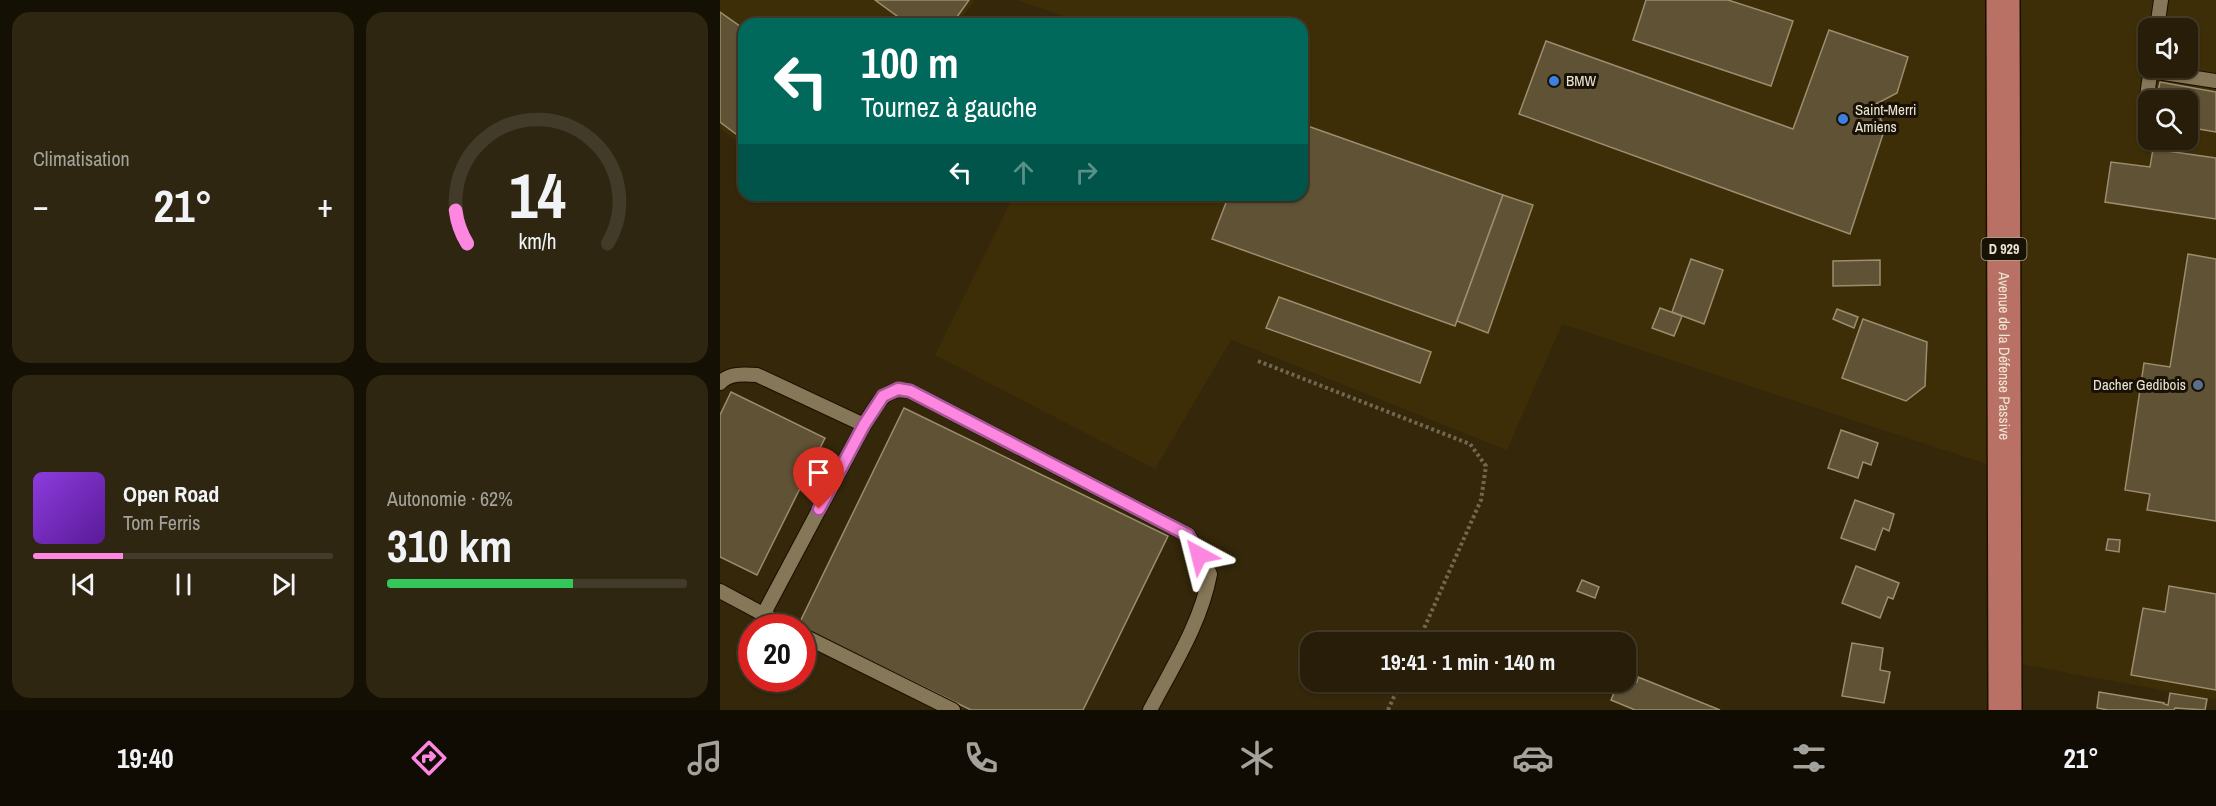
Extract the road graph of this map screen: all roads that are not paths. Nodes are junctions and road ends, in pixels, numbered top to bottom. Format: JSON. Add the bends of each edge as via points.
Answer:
{"nodes":[{"id":1,"x":2003,"y":0,"type":"edge"},
{"id":2,"x":2161,"y":0,"type":"edge"},
{"id":3,"x":2158,"y":18,"type":"edge"},
{"id":4,"x":2198,"y":78,"type":"edge"},
{"id":5,"x":2216,"y":81,"type":"edge"},
{"id":6,"x":720,"y":383,"type":"edge"},
{"id":7,"x":864,"y":425,"type":"junction"},
{"id":8,"x":720,"y":591,"type":"edge"},
{"id":9,"x":762,"y":614,"type":"edge"},
{"id":10,"x":765,"y":614,"type":"edge"},
{"id":11,"x":816,"y":641,"type":"edge"},
{"id":12,"x":953,"y":710,"type":"edge"},
{"id":13,"x":1150,"y":710,"type":"edge"},
{"id":14,"x":2005,"y":710,"type":"edge"}],
"edges":[{"from":1,"to":14,"type":"main road","name":"Avenue de la Défense Passive","number":"D 929"},
{"from":2,"to":3,"type":"lane"},
{"from":4,"to":5,"type":"lane"},
{"from":6,"to":7,"type":"lane","via":[[738,374],[757,375]]},
{"from":7,"to":10,"type":"lane"},
{"from":7,"to":13,"type":"lane","via":[[883,396],[898,389],[910,391],[1188,535],[1210,574],[1205,600]]},
{"from":8,"to":9,"type":"lane"},
{"from":11,"to":12,"type":"lane"}]}
